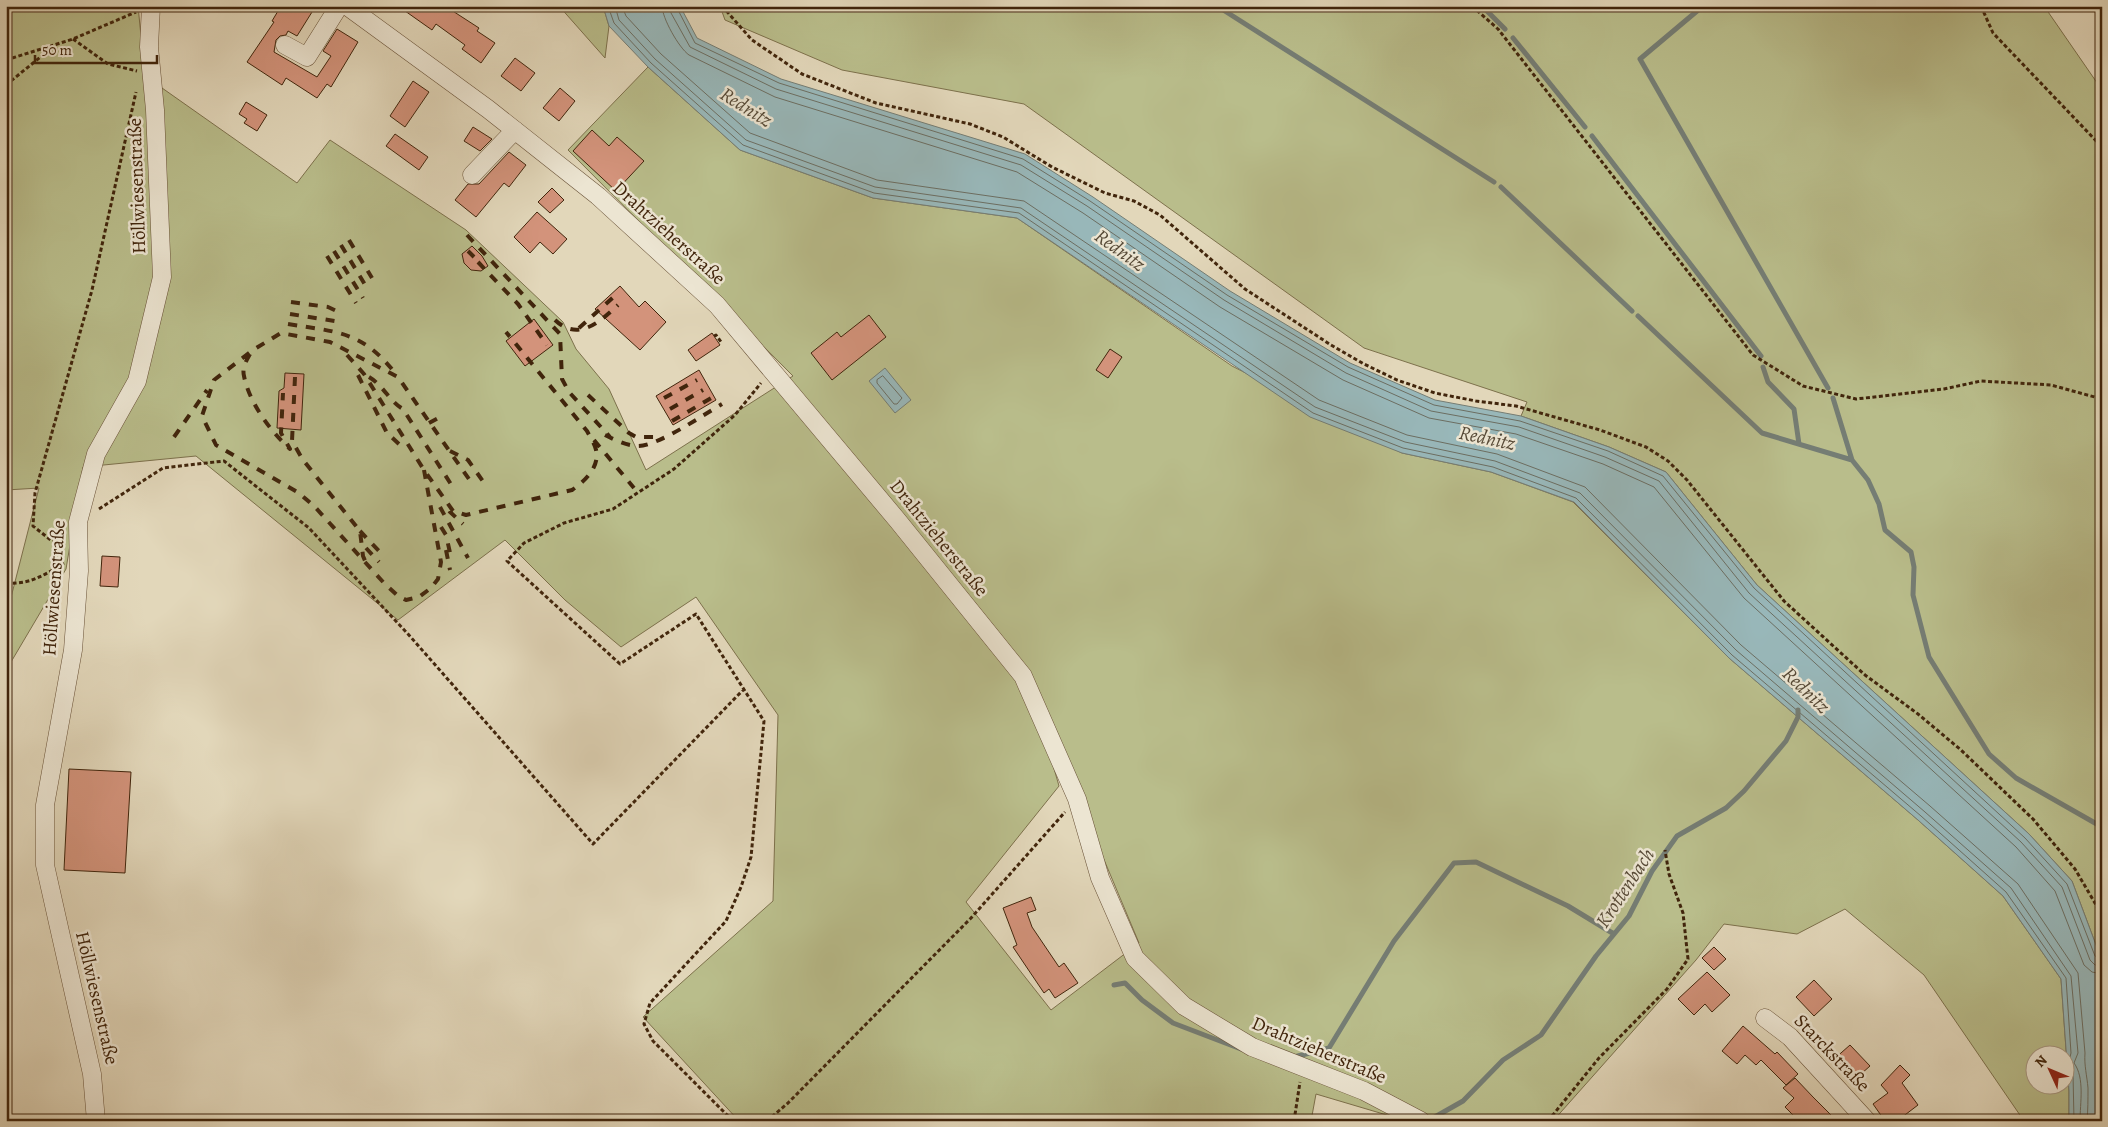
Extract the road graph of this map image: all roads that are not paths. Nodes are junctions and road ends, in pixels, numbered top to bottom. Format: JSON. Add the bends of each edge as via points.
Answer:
{"nodes":[{"id":1,"x":339,"y":6,"type":"edge"},
{"id":2,"x":347,"y":6,"type":"edge"},
{"id":3,"x":146,"y":8,"type":"edge"},
{"id":4,"x":284,"y":45,"type":"dead end"},
{"id":5,"x":515,"y":130,"type":"junction"},
{"id":6,"x":472,"y":175,"type":"dead end"},
{"id":7,"x":1765,"y":1018,"type":"dead end"},
{"id":8,"x":96,"y":1121,"type":"edge"},
{"id":9,"x":1421,"y":1121,"type":"edge"},
{"id":10,"x":1866,"y":1121,"type":"edge"}],
"edges":[{"from":1,"to":4,"type":"street","via":[[307,57]]},
{"from":2,"to":5,"type":"street","name":"Drahtzieherstraße"},
{"from":3,"to":8,"type":"street","name":"Höllwiesenstraße","via":[[155,110],[162,277],[137,381],[96,454],[78,522],[73,650],[45,805],[45,866],[92,1074]]},
{"from":5,"to":6,"type":"street"},
{"from":5,"to":9,"type":"street","name":"Drahtzieherstraße","via":[[598,196],[717,306],[1023,676],[1077,799],[1100,878],[1135,958],[1184,1006],[1252,1046],[1364,1090]]},
{"from":7,"to":10,"type":"street","name":"Starckstraße","via":[[1790,1036]]}]}
